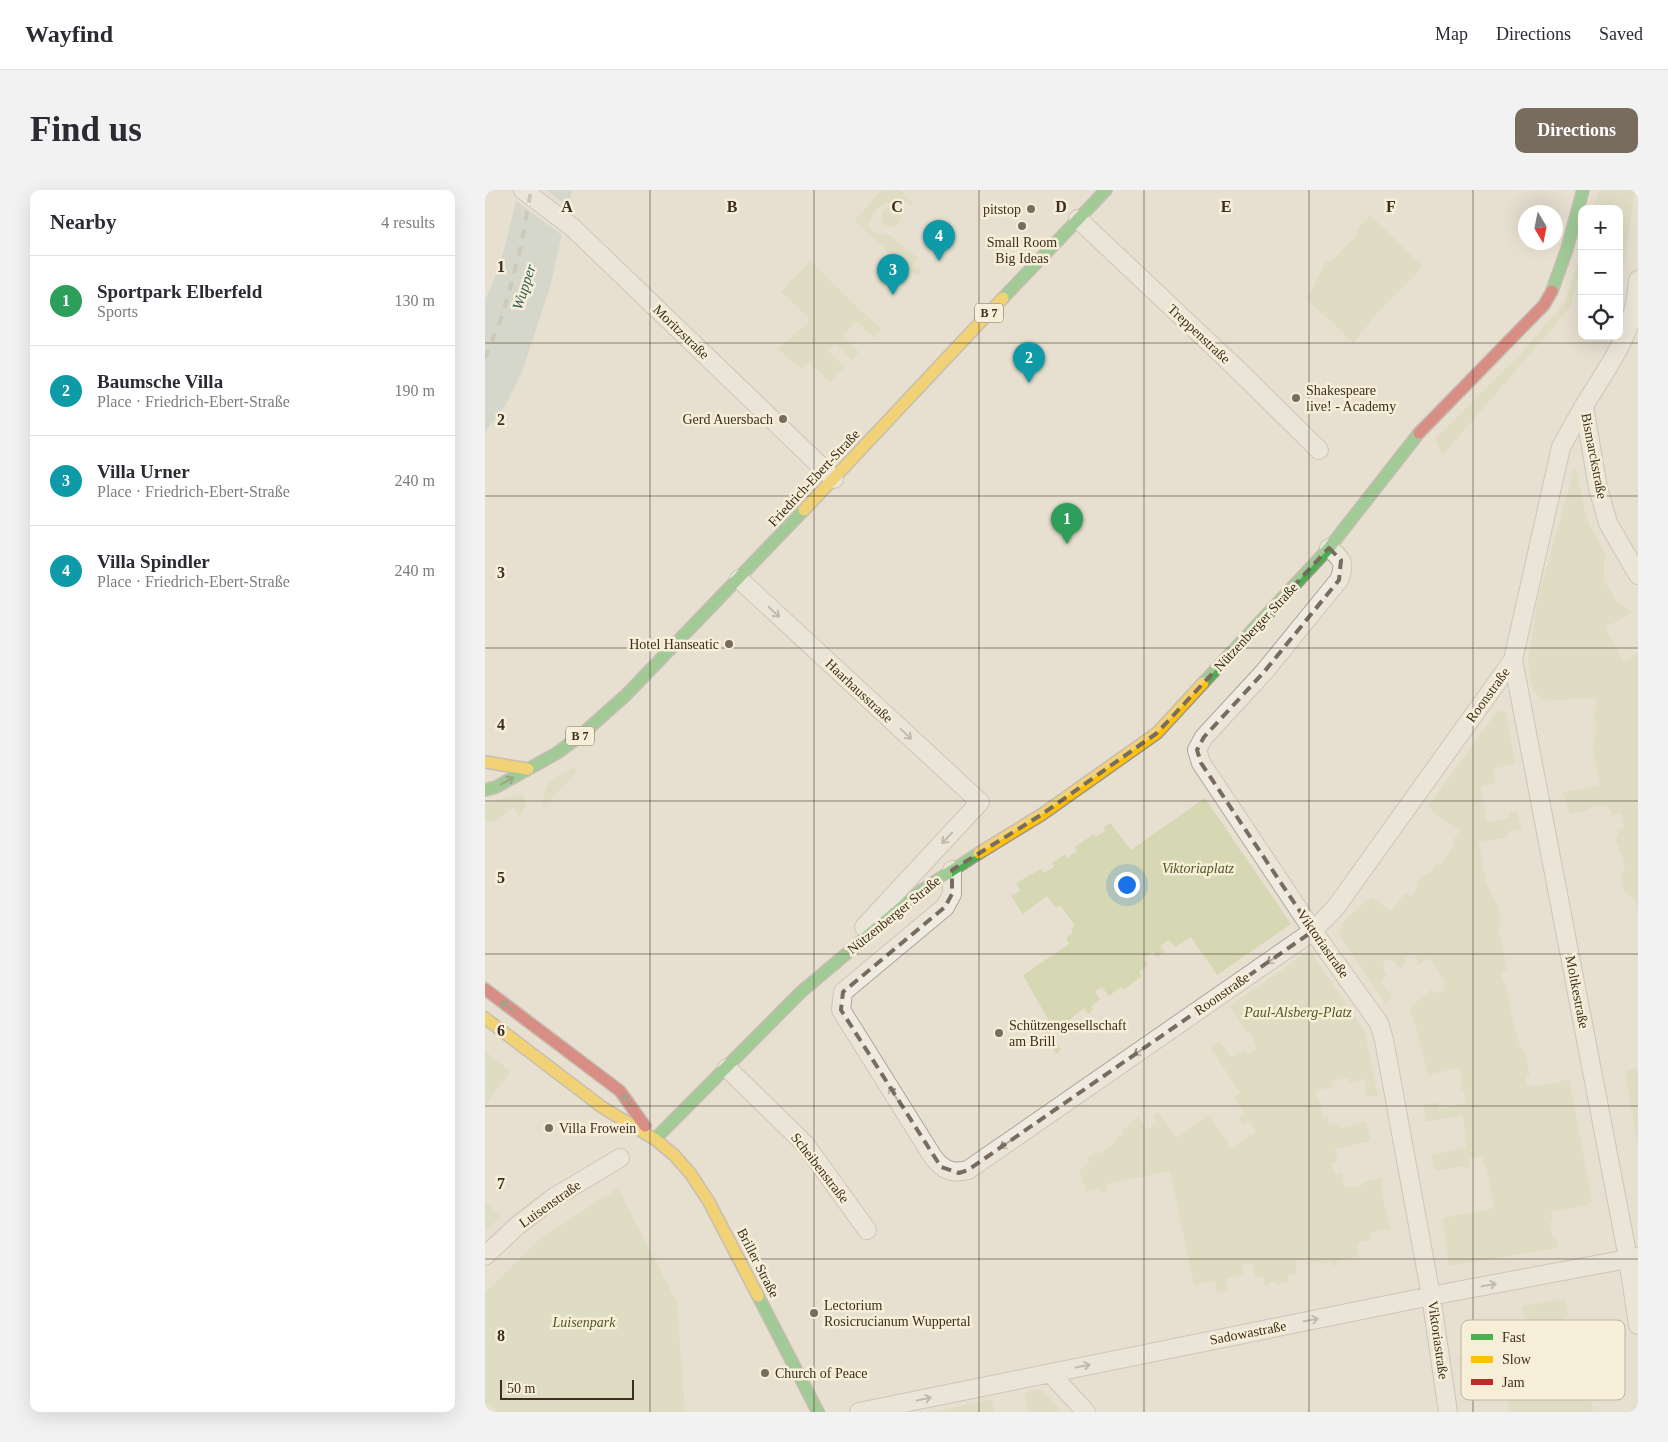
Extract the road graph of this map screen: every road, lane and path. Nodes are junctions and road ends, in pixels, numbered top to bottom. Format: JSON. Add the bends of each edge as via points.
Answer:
{"nodes":[{"id":1,"x":523,"y":190,"type":"edge"},
{"id":2,"x":1106,"y":190,"type":"edge"},
{"id":3,"x":1583,"y":190,"type":"edge"},
{"id":4,"x":1078,"y":219,"type":"junction"},
{"id":5,"x":1638,"y":280,"type":"edge"},
{"id":6,"x":1585,"y":406,"type":"junction"},
{"id":7,"x":1319,"y":450,"type":"dead end"},
{"id":8,"x":834,"y":479,"type":"junction"},
{"id":9,"x":1329,"y":548,"type":"junction"},
{"id":10,"x":1638,"y":575,"type":"edge"},
{"id":11,"x":739,"y":579,"type":"junction"},
{"id":12,"x":1513,"y":660,"type":"junction"},
{"id":13,"x":485,"y":762,"type":"edge"},
{"id":14,"x":528,"y":769,"type":"junction"},
{"id":15,"x":485,"y":790,"type":"edge"},
{"id":16,"x":980,"y":802,"type":"joint"},
{"id":17,"x":951,"y":870,"type":"junction"},
{"id":18,"x":1313,"y":931,"type":"junction"},
{"id":19,"x":825,"y":971,"type":"junction"},
{"id":20,"x":485,"y":989,"type":"edge"},
{"id":21,"x":485,"y":1018,"type":"edge"},
{"id":22,"x":536,"y":1027,"type":"junction"},
{"id":23,"x":521,"y":1046,"type":"junction"},
{"id":24,"x":727,"y":1068,"type":"junction"},
{"id":25,"x":655,"y":1139,"type":"junction"},
{"id":26,"x":620,"y":1158,"type":"dead end"},
{"id":27,"x":867,"y":1230,"type":"dead end"},
{"id":28,"x":485,"y":1256,"type":"edge"},
{"id":29,"x":1633,"y":1258,"type":"edge"},
{"id":30,"x":1431,"y":1296,"type":"junction"},
{"id":31,"x":1638,"y":1325,"type":"edge"},
{"id":32,"x":1050,"y":1373,"type":"junction"},
{"id":33,"x":819,"y":1412,"type":"edge"},
{"id":34,"x":859,"y":1412,"type":"edge"},
{"id":35,"x":1085,"y":1412,"type":"edge"},
{"id":36,"x":1448,"y":1412,"type":"edge"}],
"edges":[{"from":1,"to":8,"type":"street","name":"Moritzstraße","via":[[572,227]]},
{"from":2,"to":4,"type":"main road","name":"Friedrich-Ebert-Straße","number":"B 7"},
{"from":3,"to":9,"type":"main road","name":"Nützenberger Straße","via":[[1556,284],[1544,305],[1419,433]]},
{"from":4,"to":7,"type":"street","name":"Treppenstraße"},
{"from":4,"to":8,"type":"main road","name":"Friedrich-Ebert-Straße","number":"B 7"},
{"from":5,"to":6,"type":"street","name":"Bismarckstraße","via":[[1634,311],[1627,329]]},
{"from":6,"to":10,"type":"street","name":"Bismarckstraße","via":[[1598,488],[1608,523]]},
{"from":6,"to":12,"type":"street","name":"Roonstraße","via":[[1561,447]]},
{"from":8,"to":11,"type":"main road","name":"Friedrich-Ebert-Straße","number":"B 7"},
{"from":9,"to":17,"type":"main road","name":"Nützenberger Straße","via":[[1157,733],[1041,815]]},
{"from":9,"to":18,"type":"street","name":"Viktoriastraße","via":[[1341,560],[1343,569],[1339,580],[1264,672],[1204,736],[1197,750],[1201,763]]},
{"from":11,"to":14,"type":"main road","name":"Friedrich-Ebert-Straße","number":"B 7","via":[[619,701],[580,736]]},
{"from":11,"to":16,"type":"street","name":"Haarhausstraße","one_way":true},
{"from":12,"to":18,"type":"street","name":"Roonstraße","via":[[1336,906]]},
{"from":12,"to":29,"type":"street","name":"Moltkestraße"},
{"from":13,"to":14,"type":"main road"},
{"from":15,"to":14,"type":"main road","name":"Friedrich-Ebert-Straße","number":"B 7","one_way":true},
{"from":16,"to":19,"type":"street","name":"Nützenberger Straße","one_way":true},
{"from":18,"to":17,"type":"street","name":"Roonstraße","one_way":true,"via":[[968,1170],[959,1173],[941,1168],[933,1157],[841,1010],[843,992],[945,908],[952,894]]},
{"from":17,"to":19,"type":"main road","name":"Nützenberger Straße","via":[[922,890]]},
{"from":18,"to":30,"type":"street","name":"Viktoriastraße","via":[[1379,1023]]},
{"from":19,"to":24,"type":"main road","name":"Nützenberger Straße","via":[[781,1011]]},
{"from":22,"to":20,"type":"main road","name":"Briller Straße","one_way":true},
{"from":21,"to":23,"type":"main road","name":"Briller Straße"},
{"from":22,"to":23,"type":"main road"},
{"from":25,"to":22,"type":"main road","name":"Briller Straße","one_way":true,"via":[[620,1091]]},
{"from":23,"to":25,"type":"main road","name":"Briller Straße","via":[[602,1107]]},
{"from":24,"to":25,"type":"main road","name":"Nützenberger Straße"},
{"from":24,"to":27,"type":"street","name":"Scheibenstraße","via":[[805,1144]]},
{"from":25,"to":33,"type":"main road","name":"Briller Straße","via":[[684,1164],[698,1182]]},
{"from":26,"to":28,"type":"street","name":"Luisenstraße","via":[[553,1198]]},
{"from":30,"to":29,"type":"street","name":"Sadowastraße","one_way":true},
{"from":29,"to":31,"type":"street","name":"Moltkestraße"},
{"from":32,"to":30,"type":"street","name":"Sadowastraße","one_way":true},
{"from":30,"to":36,"type":"street","name":"Viktoriastraße"},
{"from":34,"to":32,"type":"street","name":"Sadowastraße","one_way":true},
{"from":32,"to":35,"type":"street"}]}
